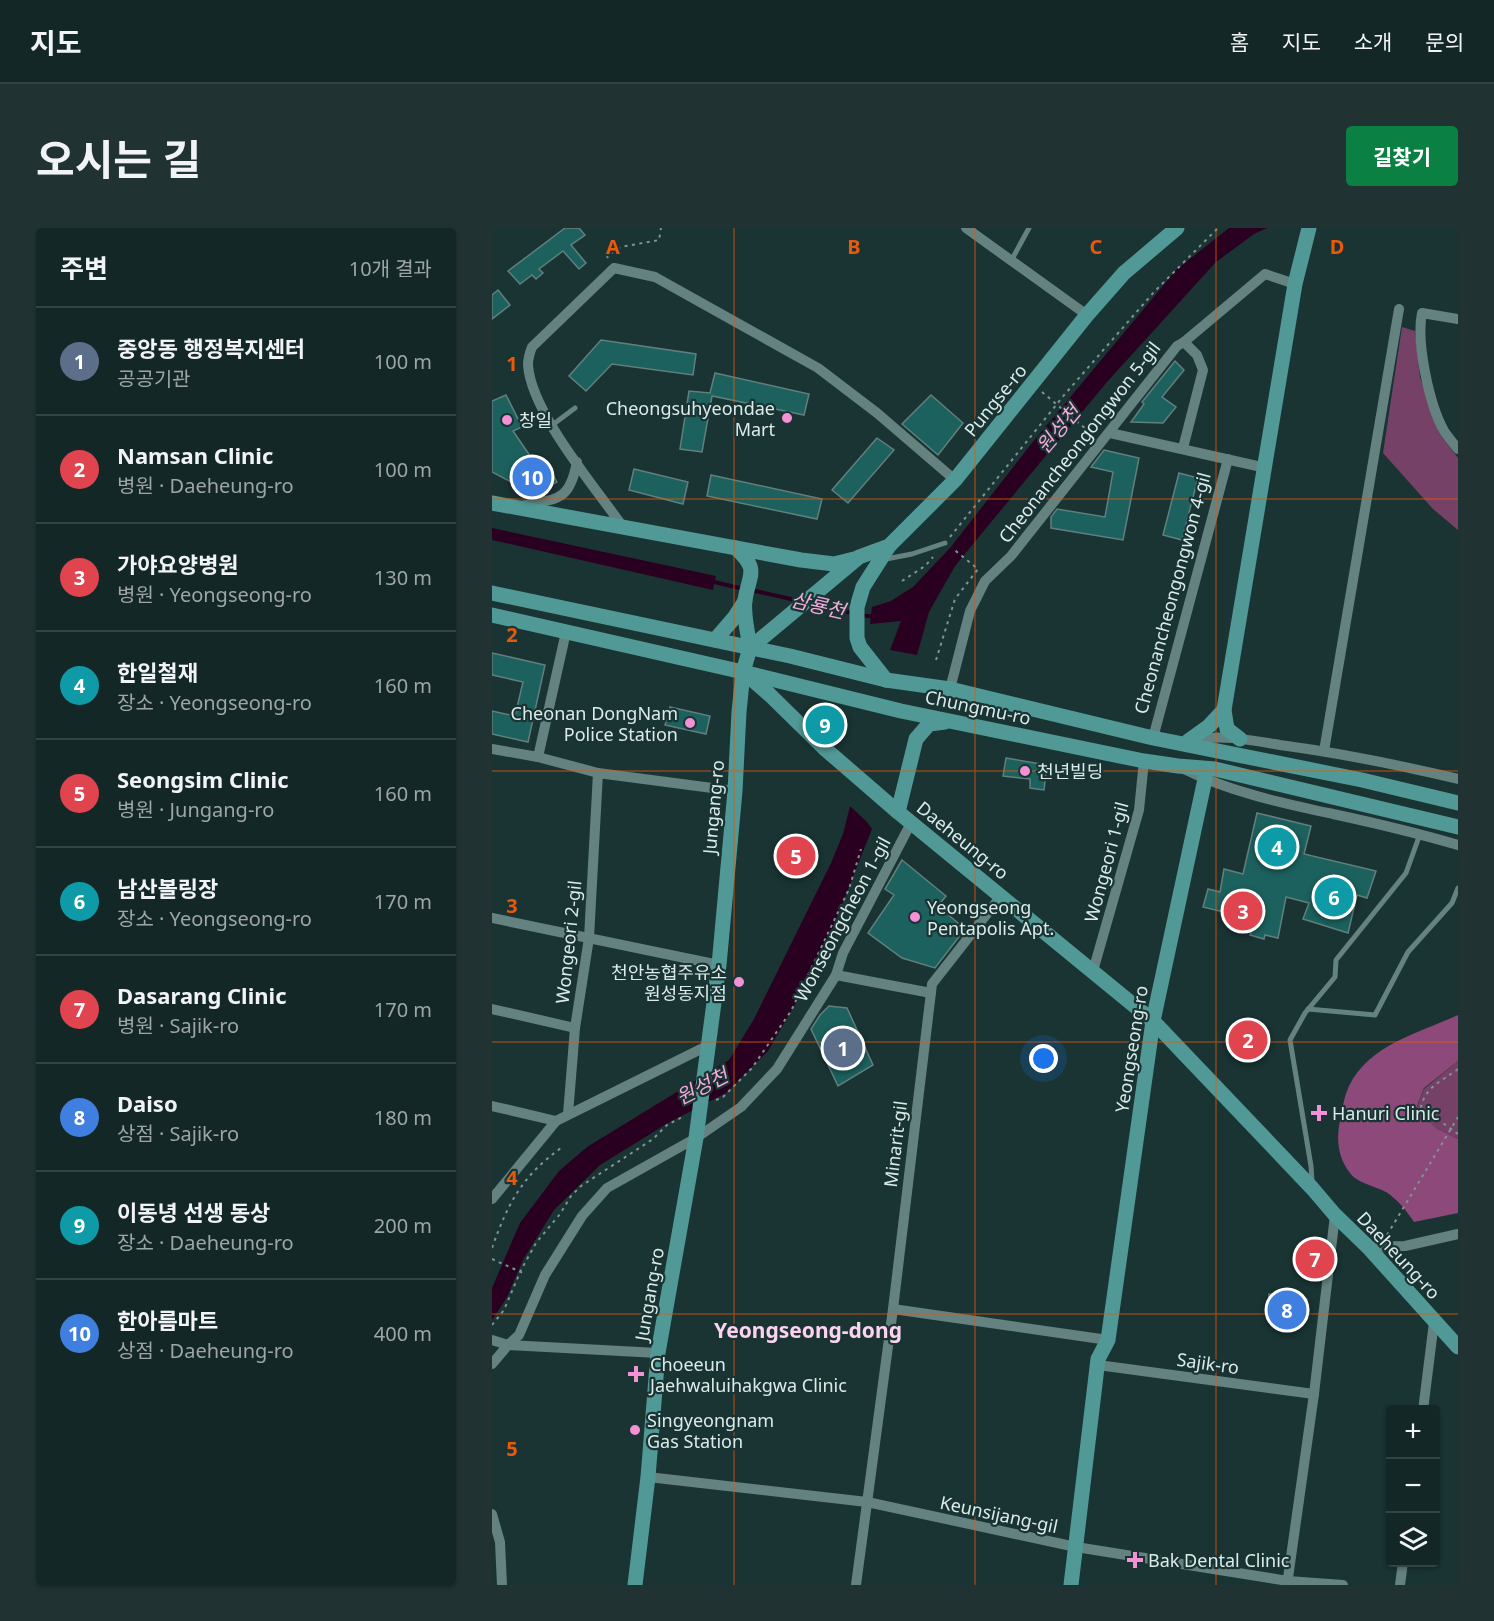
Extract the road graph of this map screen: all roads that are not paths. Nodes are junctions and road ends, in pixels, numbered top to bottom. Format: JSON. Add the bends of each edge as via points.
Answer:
{"nodes":[{"id":1,"x":966,"y":228,"type":"edge"},
{"id":2,"x":1029,"y":228,"type":"edge"},
{"id":3,"x":1177,"y":228,"type":"edge"},
{"id":4,"x":1307,"y":233,"type":"edge"},
{"id":5,"x":1011,"y":261,"type":"junction"},
{"id":6,"x":1295,"y":284,"type":"junction"},
{"id":7,"x":1399,"y":309,"type":"dead end"},
{"id":8,"x":1087,"y":315,"type":"junction"},
{"id":9,"x":1458,"y":319,"type":"edge"},
{"id":10,"x":1184,"y":342,"type":"junction"},
{"id":11,"x":575,"y":408,"type":"dead end"},
{"id":12,"x":551,"y":426,"type":"junction"},
{"id":13,"x":1110,"y":433,"type":"junction"},
{"id":14,"x":1183,"y":448,"type":"junction"},
{"id":15,"x":1458,"y":449,"type":"edge"},
{"id":16,"x":1228,"y":459,"type":"junction"},
{"id":17,"x":577,"y":462,"type":"junction"},
{"id":18,"x":1266,"y":468,"type":"junction"},
{"id":19,"x":955,"y":480,"type":"junction"},
{"id":20,"x":492,"y":502,"type":"edge"},
{"id":21,"x":518,"y":507,"type":"junction"},
{"id":22,"x":623,"y":526,"type":"junction"},
{"id":23,"x":945,"y":543,"type":"road end"},
{"id":24,"x":889,"y":546,"type":"junction"},
{"id":25,"x":736,"y":548,"type":"junction"},
{"id":26,"x":860,"y":557,"type":"junction"},
{"id":27,"x":880,"y":560,"type":"junction"},
{"id":28,"x":492,"y":593,"type":"edge"},
{"id":29,"x":745,"y":601,"type":"junction"},
{"id":30,"x":492,"y":615,"type":"edge"},
{"id":31,"x":566,"y":632,"type":"junction"},
{"id":32,"x":715,"y":640,"type":"junction"},
{"id":33,"x":750,"y":648,"type":"junction"},
{"id":34,"x":743,"y":672,"type":"junction"},
{"id":35,"x":886,"y":680,"type":"junction"},
{"id":36,"x":950,"y":689,"type":"junction"},
{"id":37,"x":786,"y":710,"type":"junction"},
{"id":38,"x":1224,"y":710,"type":"junction"},
{"id":39,"x":739,"y":719,"type":"junction"},
{"id":40,"x":952,"y":721,"type":"junction"},
{"id":41,"x":1153,"y":738,"type":"junction"},
{"id":42,"x":1240,"y":739,"type":"junction"},
{"id":43,"x":1183,"y":742,"type":"junction"},
{"id":44,"x":492,"y":749,"type":"edge"},
{"id":45,"x":1324,"y":751,"type":"junction"},
{"id":46,"x":538,"y":757,"type":"junction"},
{"id":47,"x":1144,"y":761,"type":"junction"},
{"id":48,"x":1178,"y":766,"type":"junction"},
{"id":49,"x":598,"y":773,"type":"junction"},
{"id":50,"x":1205,"y":779,"type":"junction"},
{"id":51,"x":1458,"y":779,"type":"edge"},
{"id":52,"x":735,"y":790,"type":"junction"},
{"id":53,"x":1458,"y":803,"type":"edge"},
{"id":54,"x":898,"y":812,"type":"junction"},
{"id":55,"x":911,"y":823,"type":"junction"},
{"id":56,"x":1458,"y":827,"type":"edge"},
{"id":57,"x":1420,"y":834,"type":"junction"},
{"id":58,"x":1458,"y":845,"type":"edge"},
{"id":59,"x":1458,"y":888,"type":"edge"},
{"id":60,"x":1001,"y":896,"type":"junction"},
{"id":61,"x":492,"y":918,"type":"edge"},
{"id":62,"x":589,"y":938,"type":"junction"},
{"id":63,"x":719,"y":965,"type":"junction"},
{"id":64,"x":1093,"y":971,"type":"junction"},
{"id":65,"x":836,"y":975,"type":"junction"},
{"id":66,"x":931,"y":988,"type":"junction"},
{"id":67,"x":492,"y":1009,"type":"edge"},
{"id":68,"x":1308,"y":1009,"type":"junction"},
{"id":69,"x":1153,"y":1021,"type":"junction"},
{"id":70,"x":575,"y":1028,"type":"junction"},
{"id":71,"x":707,"y":1049,"type":"junction"},
{"id":72,"x":492,"y":1106,"type":"edge"},
{"id":73,"x":568,"y":1114,"type":"junction"},
{"id":74,"x":556,"y":1121,"type":"junction"},
{"id":75,"x":696,"y":1138,"type":"junction"},
{"id":76,"x":1312,"y":1188,"type":"junction"},
{"id":77,"x":492,"y":1198,"type":"edge"},
{"id":78,"x":1335,"y":1215,"type":"junction"},
{"id":79,"x":1458,"y":1234,"type":"edge"},
{"id":80,"x":1374,"y":1246,"type":"junction"},
{"id":81,"x":893,"y":1309,"type":"junction"},
{"id":82,"x":1434,"y":1322,"type":"junction"},
{"id":83,"x":1108,"y":1340,"type":"junction"},
{"id":84,"x":493,"y":1341,"type":"edge"},
{"id":85,"x":508,"y":1345,"type":"junction"},
{"id":86,"x":1458,"y":1347,"type":"edge"},
{"id":87,"x":658,"y":1353,"type":"junction"},
{"id":88,"x":492,"y":1364,"type":"edge"},
{"id":89,"x":1098,"y":1365,"type":"junction"},
{"id":90,"x":1314,"y":1394,"type":"junction"},
{"id":91,"x":1424,"y":1405,"type":"edge"},
{"id":92,"x":648,"y":1477,"type":"junction"},
{"id":93,"x":867,"y":1502,"type":"junction"},
{"id":94,"x":492,"y":1514,"type":"edge"},
{"id":95,"x":1076,"y":1547,"type":"junction"},
{"id":96,"x":1402,"y":1567,"type":"edge"},
{"id":97,"x":1288,"y":1583,"type":"edge"},
{"id":98,"x":502,"y":1585,"type":"edge"},
{"id":99,"x":635,"y":1585,"type":"edge"},
{"id":100,"x":856,"y":1585,"type":"edge"},
{"id":101,"x":1071,"y":1585,"type":"edge"},
{"id":102,"x":1343,"y":1585,"type":"edge"},
{"id":103,"x":1400,"y":1585,"type":"edge"}],
"edges":[{"from":1,"to":5,"type":"street"},
{"from":2,"to":5,"type":"lane"},
{"from":3,"to":8,"type":"street","name":"Pungse-ro","via":[[1124,273]]},
{"from":4,"to":6,"type":"street"},
{"from":5,"to":8,"type":"street"},
{"from":6,"to":10,"type":"street","name":"Cheonancheongongwon 5-gil","via":[[1265,274]]},
{"from":6,"to":18,"type":"street"},
{"from":7,"to":45,"type":"street"},
{"from":8,"to":19,"type":"street","name":"Pungse-ro"},
{"from":9,"to":15,"type":"street","via":[[1422,313],[1420,324],[1425,378],[1444,430]]},
{"from":10,"to":13,"type":"street","name":"Cheonancheongongwon 5-gil"},
{"from":10,"to":14,"type":"street","via":[[1197,355],[1203,370]]},
{"from":11,"to":12,"type":"lane"},
{"from":12,"to":17,"type":"street"},
{"from":12,"to":19,"type":"street","via":[[533,387],[528,363],[532,347],[614,268],[655,277],[818,368]]},
{"from":13,"to":14,"type":"street","name":"Cheonancheongongwon 4-gil"},
{"from":13,"to":36,"type":"street","name":"Cheonancheongongwon 5-gil","via":[[1011,556],[985,580],[970,611]]},
{"from":14,"to":16,"type":"street","name":"Cheonancheongongwon 4-gil"},
{"from":16,"to":18,"type":"street","name":"Cheonancheongongwon 4-gil"},
{"from":16,"to":41,"type":"street","name":"Cheonancheongongwon 4-gil"},
{"from":17,"to":21,"type":"street","via":[[571,484],[558,499]]},
{"from":17,"to":22,"type":"street"},
{"from":18,"to":38,"type":"street"},
{"from":19,"to":24,"type":"street","name":"Pungse-ro"},
{"from":20,"to":21,"type":"street"},
{"from":21,"to":22,"type":"street"},
{"from":22,"to":25,"type":"street"},
{"from":23,"to":27,"type":"lane"},
{"from":24,"to":26,"type":"street","name":"Pungse-ro"},
{"from":24,"to":27,"type":"street"},
{"from":25,"to":26,"type":"street","via":[[834,564]]},
{"from":25,"to":29,"type":"street","via":[[747,558],[752,575]]},
{"from":26,"to":33,"type":"street","name":"Pungse-ro"},
{"from":27,"to":35,"type":"street","via":[[863,586],[857,608],[857,638]]},
{"from":28,"to":32,"type":"street","name":"Chungmu-ro"},
{"from":29,"to":32,"type":"street"},
{"from":29,"to":33,"type":"street"},
{"from":30,"to":31,"type":"street","name":"Chungmu-ro"},
{"from":31,"to":34,"type":"street","name":"Chungmu-ro"},
{"from":31,"to":46,"type":"street"},
{"from":32,"to":33,"type":"street","name":"Chungmu-ro"},
{"from":33,"to":34,"type":"street","name":"Jungang-ro"},
{"from":33,"to":35,"type":"street","name":"Chungmu-ro"},
{"from":34,"to":37,"type":"street","name":"Daeheung-ro"},
{"from":34,"to":39,"type":"street","name":"Jungang-ro"},
{"from":34,"to":40,"type":"street","name":"Chungmu-ro"},
{"from":35,"to":36,"type":"street","name":"Chungmu-ro"},
{"from":36,"to":41,"type":"street","name":"Chungmu-ro"},
{"from":37,"to":39,"type":"street","via":[[767,698],[757,697],[749,700]]},
{"from":37,"to":54,"type":"street","name":"Daeheung-ro"},
{"from":38,"to":42,"type":"street","via":[[1227,729]]},
{"from":38,"to":43,"type":"street","via":[[1209,726]]},
{"from":39,"to":52,"type":"street","name":"Jungang-ro"},
{"from":40,"to":47,"type":"street","name":"Chungmu-ro"},
{"from":40,"to":54,"type":"street","via":[[929,724],[916,740]]},
{"from":41,"to":43,"type":"street","name":"Chungmu-ro"},
{"from":42,"to":43,"type":"street","via":[[1218,737]]},
{"from":42,"to":45,"type":"street"},
{"from":43,"to":53,"type":"street","name":"Chungmu-ro"},
{"from":44,"to":46,"type":"street"},
{"from":45,"to":51,"type":"street"},
{"from":46,"to":49,"type":"street"},
{"from":47,"to":48,"type":"street","name":"Chungmu-ro"},
{"from":47,"to":64,"type":"street","name":"Wongeori 1-gil","via":[[1139,810]]},
{"from":48,"to":50,"type":"street"},
{"from":48,"to":56,"type":"street","name":"Chungmu-ro","via":[[1215,769]]},
{"from":49,"to":52,"type":"street"},
{"from":49,"to":62,"type":"street","name":"Wongeori 2-gil"},
{"from":50,"to":57,"type":"street","via":[[1287,805]]},
{"from":50,"to":69,"type":"street","name":"Yeongseong-ro"},
{"from":52,"to":63,"type":"street","name":"Jungang-ro"},
{"from":54,"to":55,"type":"street","name":"Daeheung-ro"},
{"from":55,"to":60,"type":"street","name":"Daeheung-ro"},
{"from":55,"to":65,"type":"street","name":"Wonseongcheon 1-gil","via":[[843,953]]},
{"from":57,"to":58,"type":"street"},
{"from":57,"to":68,"type":"lane","via":[[1406,873],[1336,960],[1335,977]]},
{"from":59,"to":68,"type":"lane","via":[[1452,903],[1408,952],[1375,1015]]},
{"from":60,"to":64,"type":"street","name":"Daeheung-ro"},
{"from":60,"to":66,"type":"street"},
{"from":61,"to":62,"type":"street"},
{"from":62,"to":63,"type":"street"},
{"from":62,"to":70,"type":"street","name":"Wongeori 2-gil"},
{"from":63,"to":71,"type":"street","name":"Jungang-ro"},
{"from":64,"to":69,"type":"street","name":"Daeheung-ro"},
{"from":65,"to":66,"type":"street"},
{"from":65,"to":75,"type":"street","name":"Wonseongcheon 1-gil","via":[[777,1069],[741,1107]]},
{"from":66,"to":81,"type":"street","name":"Minarit-gil"},
{"from":67,"to":70,"type":"street"},
{"from":68,"to":76,"type":"lane","via":[[1290,1040]]},
{"from":69,"to":76,"type":"street","name":"Daeheung-ro"},
{"from":69,"to":83,"type":"street","name":"Yeongseong-ro"},
{"from":70,"to":73,"type":"street","name":"Wongeori 2-gil"},
{"from":71,"to":73,"type":"street"},
{"from":71,"to":75,"type":"street","name":"Jungang-ro"},
{"from":72,"to":74,"type":"street"},
{"from":73,"to":74,"type":"street"},
{"from":74,"to":77,"type":"street"},
{"from":75,"to":85,"type":"street","name":"Wonseongcheon 1-gil","via":[[607,1188],[582,1216],[545,1275],[519,1335]]},
{"from":75,"to":87,"type":"street","name":"Jungang-ro"},
{"from":76,"to":78,"type":"street","name":"Daeheung-ro"},
{"from":78,"to":80,"type":"street","name":"Daeheung-ro"},
{"from":78,"to":90,"type":"street"},
{"from":79,"to":80,"type":"street","via":[[1405,1246]]},
{"from":80,"to":82,"type":"street","name":"Daeheung-ro"},
{"from":81,"to":83,"type":"street"},
{"from":81,"to":93,"type":"street","name":"Minarit-gil"},
{"from":82,"to":86,"type":"street","name":"Daeheung-ro"},
{"from":82,"to":91,"type":"street"},
{"from":83,"to":89,"type":"street","name":"Yeongseong-ro"},
{"from":84,"to":85,"type":"street"},
{"from":85,"to":87,"type":"street"},
{"from":85,"to":88,"type":"street","name":"Wonseongcheon 1-gil"},
{"from":87,"to":92,"type":"street","name":"Jungang-ro"},
{"from":89,"to":90,"type":"street","name":"Sajik-ro"},
{"from":89,"to":95,"type":"street","name":"Yeongseong-ro"},
{"from":90,"to":97,"type":"street"},
{"from":92,"to":93,"type":"street","name":"Keunsijang-gil"},
{"from":92,"to":99,"type":"street","name":"Jungang-ro"},
{"from":93,"to":95,"type":"street","name":"Keunsijang-gil"},
{"from":93,"to":100,"type":"street","name":"Minarit-gil"},
{"from":94,"to":98,"type":"street","via":[[500,1542]]},
{"from":95,"to":97,"type":"street","name":"Keunsijang-gil"},
{"from":95,"to":101,"type":"street","name":"Yeongseong-ro"},
{"from":96,"to":103,"type":"street"},
{"from":97,"to":102,"type":"street","name":"Keunsijang-gil"}]}
